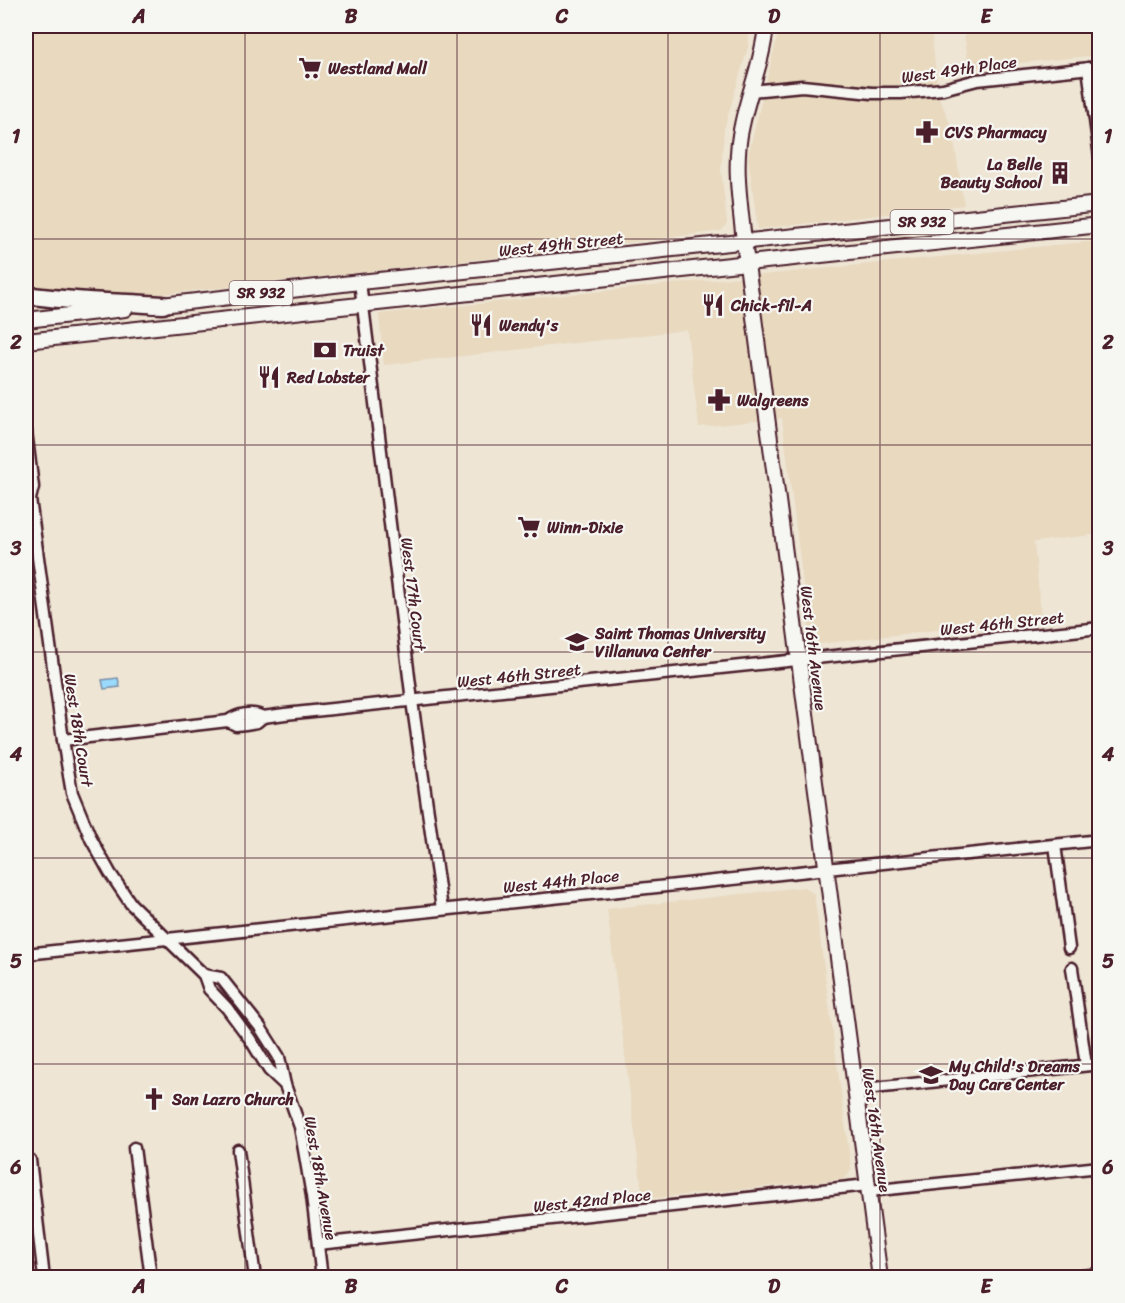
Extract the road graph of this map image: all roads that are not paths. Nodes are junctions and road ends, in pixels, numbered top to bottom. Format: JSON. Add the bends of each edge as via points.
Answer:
{"nodes":[{"id":1,"x":766,"y":26,"type":"edge"},
{"id":2,"x":1100,"y":67,"type":"edge"},
{"id":3,"x":1088,"y":68,"type":"junction"},
{"id":4,"x":751,"y":91,"type":"junction"},
{"id":5,"x":1100,"y":157,"type":"edge"},
{"id":6,"x":1100,"y":204,"type":"edge"},
{"id":7,"x":1100,"y":225,"type":"edge"},
{"id":8,"x":744,"y":241,"type":"junction"},
{"id":9,"x":595,"y":257,"type":"junction"},
{"id":10,"x":747,"y":263,"type":"junction"},
{"id":11,"x":360,"y":282,"type":"junction"},
{"id":12,"x":519,"y":287,"type":"junction"},
{"id":13,"x":26,"y":295,"type":"edge"},
{"id":14,"x":363,"y":304,"type":"junction"},
{"id":15,"x":163,"y":305,"type":"junction"},
{"id":16,"x":26,"y":320,"type":"edge"},
{"id":17,"x":26,"y":340,"type":"edge"},
{"id":18,"x":26,"y":431,"type":"edge"},
{"id":19,"x":28,"y":496,"type":"edge"},
{"id":20,"x":1100,"y":628,"type":"edge"},
{"id":21,"x":799,"y":660,"type":"junction"},
{"id":22,"x":412,"y":701,"type":"junction"},
{"id":23,"x":63,"y":740,"type":"junction"},
{"id":24,"x":1100,"y":840,"type":"edge"},
{"id":25,"x":1055,"y":844,"type":"junction"},
{"id":26,"x":826,"y":868,"type":"junction"},
{"id":27,"x":442,"y":909,"type":"junction"},
{"id":28,"x":166,"y":938,"type":"junction"},
{"id":29,"x":1069,"y":948,"type":"dead end"},
{"id":30,"x":26,"y":954,"type":"edge"},
{"id":31,"x":1072,"y":968,"type":"dead end"},
{"id":32,"x":1100,"y":1064,"type":"edge"},
{"id":33,"x":1086,"y":1065,"type":"junction"},
{"id":34,"x":855,"y":1090,"type":"junction"},
{"id":35,"x":134,"y":1148,"type":"dead end"},
{"id":36,"x":238,"y":1150,"type":"dead end"},
{"id":37,"x":30,"y":1160,"type":"dead end"},
{"id":38,"x":1100,"y":1167,"type":"edge"},
{"id":39,"x":868,"y":1188,"type":"junction"},
{"id":40,"x":318,"y":1244,"type":"junction"},
{"id":41,"x":1100,"y":1274,"type":"edge"},
{"id":42,"x":44,"y":1278,"type":"edge"},
{"id":43,"x":151,"y":1278,"type":"edge"},
{"id":44,"x":255,"y":1278,"type":"edge"},
{"id":45,"x":322,"y":1278,"type":"edge"},
{"id":46,"x":880,"y":1278,"type":"edge"},
{"id":47,"x":1064,"y":1278,"type":"edge"}],
"edges":[{"from":1,"to":4,"type":"main road","name":"West 16th Avenue"},
{"from":2,"to":3,"type":"street","name":"West 49th Place"},
{"from":3,"to":4,"type":"street","name":"West 49th Place","via":[[901,93],[802,86]]},
{"from":3,"to":5,"type":"street"},
{"from":4,"to":8,"type":"main road","name":"West 16th Avenue","via":[[738,150]]},
{"from":6,"to":8,"type":"main road","name":"West 49th Street","number":"SR 932"},
{"from":7,"to":10,"type":"main road","number":"SR 932"},
{"from":8,"to":9,"type":"main road","name":"West 49th Street","number":"SR 932"},
{"from":8,"to":10,"type":"main road","name":"West 16th Avenue"},
{"from":9,"to":11,"type":"main road","name":"West 49th Street","number":"SR 932"},
{"from":9,"to":12,"type":"main road","via":[[581,268],[530,273]]},
{"from":10,"to":12,"type":"main road","number":"SR 932"},
{"from":10,"to":21,"type":"main road","name":"West 16th Avenue"},
{"from":11,"to":14,"type":"street","name":"West 17th Court"},
{"from":11,"to":15,"type":"main road","name":"West 49th Street","number":"SR 932"},
{"from":12,"to":14,"type":"main road","number":"SR 932"},
{"from":13,"to":15,"type":"highway"},
{"from":14,"to":17,"type":"main road","number":"SR 932"},
{"from":14,"to":22,"type":"street","name":"West 17th Court"},
{"from":15,"to":16,"type":"main road","name":"West 49th Street","number":"SR 932"},
{"from":18,"to":19,"type":"street","name":"West 18th Court","via":[[33,487]]},
{"from":19,"to":23,"type":"street","name":"West 18th Court"},
{"from":20,"to":21,"type":"street","name":"West 46th Street"},
{"from":21,"to":22,"type":"street","name":"West 46th Street"},
{"from":21,"to":26,"type":"main road","name":"West 16th Avenue"},
{"from":22,"to":23,"type":"street","name":"West 46th Street","via":[[263,717],[256,713],[228,721]]},
{"from":22,"to":27,"type":"street","name":"West 17th Court"},
{"from":23,"to":28,"type":"street","name":"West 18th Court","via":[[72,793],[91,839],[131,904]]},
{"from":24,"to":25,"type":"street","name":"West 44th Place"},
{"from":25,"to":26,"type":"street","name":"West 44th Place"},
{"from":25,"to":29,"type":"street"},
{"from":26,"to":27,"type":"street","name":"West 44th Place"},
{"from":26,"to":34,"type":"main road","name":"West 16th Avenue"},
{"from":27,"to":28,"type":"street","name":"West 44th Place"},
{"from":28,"to":30,"type":"street","name":"West 44th Place"},
{"from":28,"to":40,"type":"street","name":"West 18th Avenue","via":[[204,975],[209,989],[250,1039],[269,1070],[285,1085],[300,1127]]},
{"from":31,"to":33,"type":"street"},
{"from":32,"to":33,"type":"street"},
{"from":33,"to":34,"type":"street"},
{"from":34,"to":39,"type":"main road","name":"West 16th Avenue"},
{"from":35,"to":43,"type":"street"},
{"from":36,"to":44,"type":"street"},
{"from":37,"to":42,"type":"street"},
{"from":38,"to":39,"type":"street","name":"West 42nd Place"},
{"from":39,"to":40,"type":"street","name":"West 42nd Place"},
{"from":39,"to":46,"type":"main road","name":"West 16th Avenue"},
{"from":40,"to":45,"type":"street","name":"West 18th Avenue"},
{"from":41,"to":47,"type":"street"}]}
